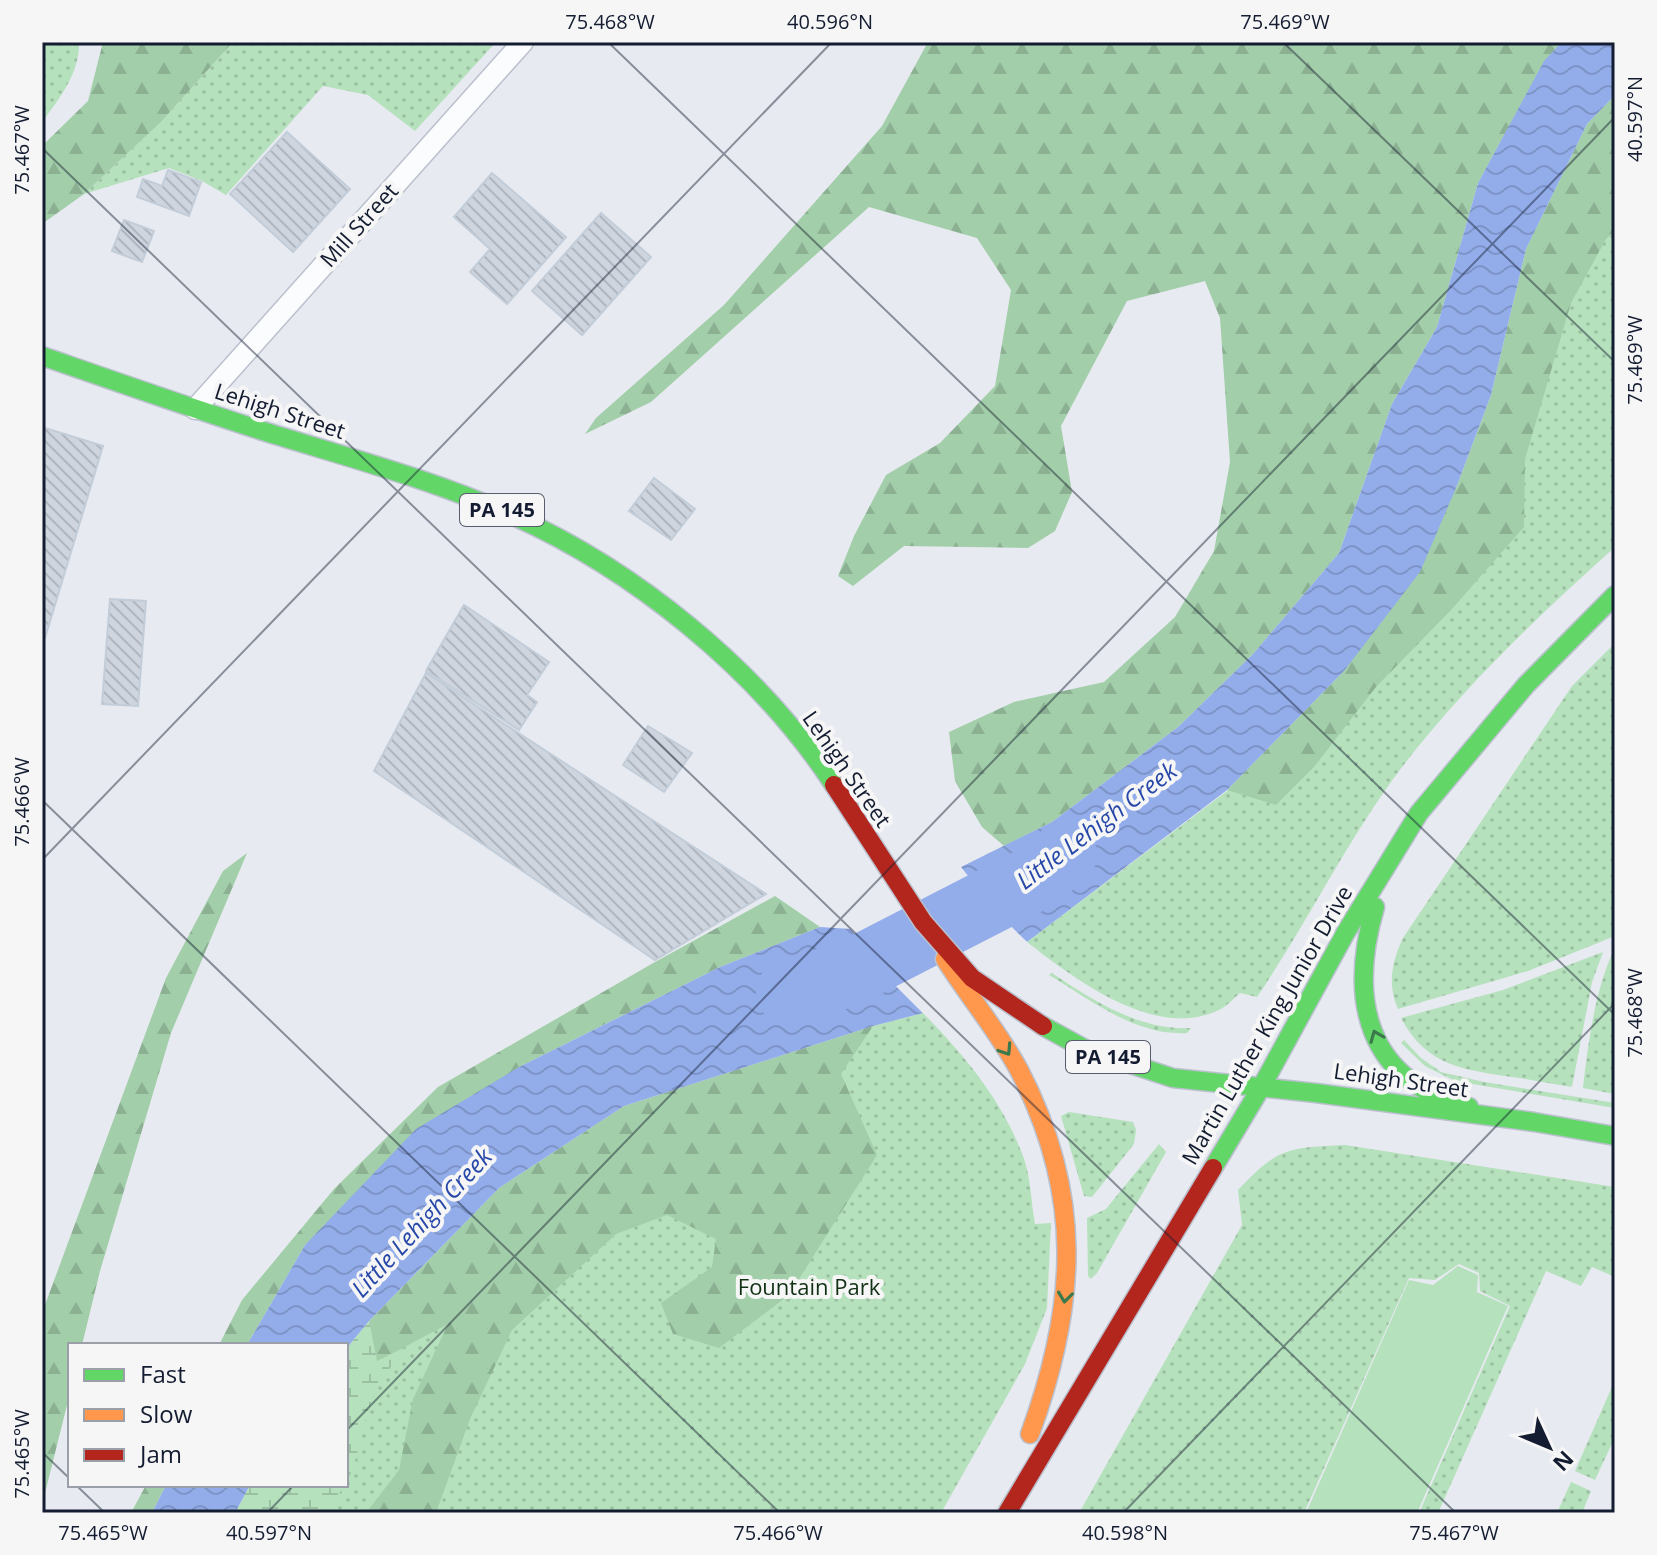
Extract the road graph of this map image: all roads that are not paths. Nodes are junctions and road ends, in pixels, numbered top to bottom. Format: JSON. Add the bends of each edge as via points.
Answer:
{"nodes":[{"id":1,"x":523,"y":42,"type":"edge"},
{"id":2,"x":42,"y":356,"type":"edge"},
{"id":3,"x":195,"y":409,"type":"junction"},
{"id":4,"x":1615,"y":595,"type":"edge"},
{"id":5,"x":1419,"y":813,"type":"junction"},
{"id":6,"x":967,"y":982,"type":"junction"},
{"id":7,"x":1262,"y":1086,"type":"junction"},
{"id":8,"x":1534,"y":1122,"type":"junction"},
{"id":9,"x":1615,"y":1136,"type":"edge"},
{"id":10,"x":995,"y":1513,"type":"edge"},
{"id":11,"x":1007,"y":1513,"type":"edge"}],
"edges":[{"from":1,"to":3,"type":"lane","name":"Mill Street"},
{"from":2,"to":3,"type":"main road","name":"Lehigh Street","number":"PA 145"},
{"from":3,"to":6,"type":"main road","name":"Lehigh Street","number":"PA 145","via":[[508,513],[579,549],[667,610],[767,700],[819,762]]},
{"from":4,"to":5,"type":"main road","name":"Martin Luther King Junior Drive","via":[[1526,685]]},
{"from":5,"to":7,"type":"main road","name":"Martin Luther King Junior Drive"},
{"from":8,"to":5,"type":"main road","one_way":true,"via":[[1450,1103],[1423,1091],[1396,1071],[1378,1044],[1362,973],[1364,942]]},
{"from":6,"to":7,"type":"main road","name":"Lehigh Street","number":"PA 145","via":[[1085,1049],[1173,1078]]},
{"from":6,"to":10,"type":"main road","one_way":true,"via":[[1019,1070],[1058,1164],[1066,1212],[1069,1270],[1046,1394]]},
{"from":7,"to":8,"type":"main road","name":"Lehigh Street","number":"PA 145"},
{"from":7,"to":11,"type":"main road","name":"Martin Luther King Junior Drive"},
{"from":8,"to":9,"type":"main road","name":"Lehigh Street","number":"PA 145"}]}
